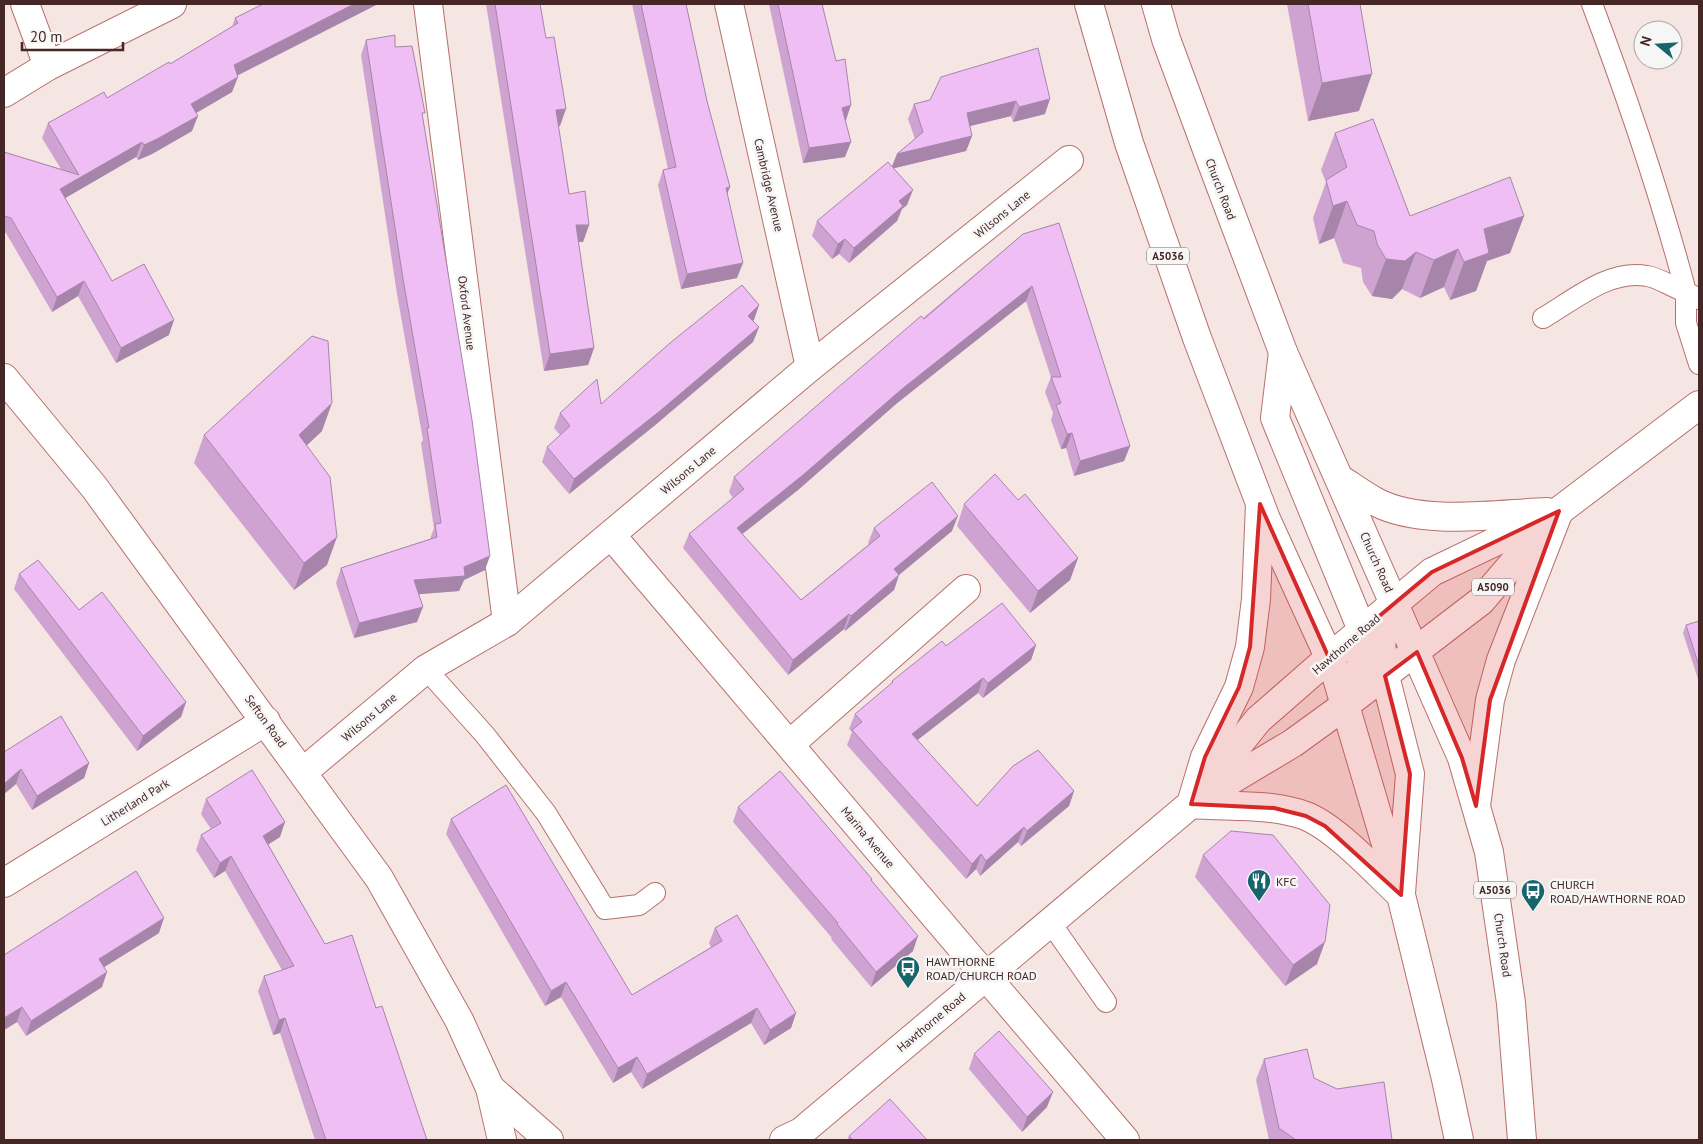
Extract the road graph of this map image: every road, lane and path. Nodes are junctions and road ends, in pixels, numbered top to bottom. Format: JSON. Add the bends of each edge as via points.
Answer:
{"nodes":[{"id":1,"x":25,"y":4,"type":"edge"},
{"id":2,"x":172,"y":4,"type":"edge"},
{"id":3,"x":428,"y":4,"type":"edge"},
{"id":4,"x":729,"y":4,"type":"edge"},
{"id":5,"x":1089,"y":4,"type":"edge"},
{"id":6,"x":1156,"y":4,"type":"edge"},
{"id":7,"x":1592,"y":4,"type":"edge"},
{"id":8,"x":48,"y":66,"type":"junction"},
{"id":9,"x":4,"y":92,"type":"edge"},
{"id":10,"x":1069,"y":160,"type":"dead end"},
{"id":11,"x":1692,"y":296,"type":"edge"},
{"id":12,"x":1543,"y":318,"type":"dead end"},
{"id":13,"x":1283,"y":352,"type":"junction"},
{"id":14,"x":1699,"y":364,"type":"edge"},
{"id":15,"x":810,"y":367,"type":"junction"},
{"id":16,"x":4,"y":378,"type":"edge"},
{"id":17,"x":1699,"y":405,"type":"edge"},
{"id":18,"x":1340,"y":479,"type":"junction"},
{"id":19,"x":1260,"y":504,"type":"junction"},
{"id":20,"x":1559,"y":511,"type":"junction"},
{"id":21,"x":611,"y":535,"type":"junction"},
{"id":22,"x":966,"y":589,"type":"dead end"},
{"id":23,"x":1395,"y":603,"type":"junction"},
{"id":24,"x":507,"y":622,"type":"junction"},
{"id":25,"x":1362,"y":630,"type":"junction"},
{"id":26,"x":1417,"y":652,"type":"junction"},
{"id":27,"x":1329,"y":658,"type":"junction"},
{"id":28,"x":426,"y":669,"type":"junction"},
{"id":29,"x":1385,"y":676,"type":"junction"},
{"id":30,"x":1344,"y":706,"type":"junction"},
{"id":31,"x":266,"y":722,"type":"junction"},
{"id":32,"x":790,"y":744,"type":"junction"},
{"id":33,"x":303,"y":772,"type":"junction"},
{"id":34,"x":1191,"y":804,"type":"junction"},
{"id":35,"x":1476,"y":806,"type":"junction"},
{"id":36,"x":4,"y":883,"type":"edge"},
{"id":37,"x":655,"y":893,"type":"dead end"},
{"id":38,"x":1401,"y":895,"type":"junction"},
{"id":39,"x":1050,"y":922,"type":"junction"},
{"id":40,"x":984,"y":976,"type":"junction"},
{"id":41,"x":1106,"y":1002,"type":"dead end"},
{"id":42,"x":490,"y":1088,"type":"junction"},
{"id":43,"x":502,"y":1140,"type":"edge"},
{"id":44,"x":548,"y":1140,"type":"edge"},
{"id":45,"x":784,"y":1140,"type":"edge"},
{"id":46,"x":1125,"y":1140,"type":"edge"},
{"id":47,"x":1459,"y":1140,"type":"edge"},
{"id":48,"x":1522,"y":1140,"type":"edge"}],
"edges":[{"from":1,"to":8,"type":"main road"},
{"from":2,"to":8,"type":"main road"},
{"from":3,"to":24,"type":"main road","name":"Oxford Avenue"},
{"from":4,"to":15,"type":"main road","name":"Cambridge Avenue"},
{"from":5,"to":19,"type":"main road","number":"A5036","via":[[1153,214],[1196,338]]},
{"from":6,"to":13,"type":"main road","name":"Church Road","number":"A5036"},
{"from":7,"to":11,"type":"lane","via":[[1631,106]]},
{"from":8,"to":9,"type":"main road"},
{"from":10,"to":15,"type":"main road","name":"Wilsons Lane"},
{"from":11,"to":12,"type":"lane","via":[[1649,276],[1630,274],[1608,279]]},
{"from":11,"to":14,"type":"lane","via":[[1686,323]]},
{"from":13,"to":18,"type":"main road","name":"Church Road","number":"A5036"},
{"from":13,"to":25,"type":"main road","via":[[1274,418]]},
{"from":15,"to":21,"type":"main road","name":"Wilsons Lane"},
{"from":16,"to":31,"type":"main road","name":"Sefton Road","via":[[94,487]]},
{"from":17,"to":20,"type":"main road","name":"Hawthorne Road","number":"A5090"},
{"from":18,"to":20,"type":"main road","via":[[1376,502],[1411,513],[1451,516]]},
{"from":18,"to":23,"type":"main road","name":"Church Road","number":"A5036"},
{"from":19,"to":27,"type":"main road","number":"A5036"},
{"from":19,"to":34,"type":"main road","via":[[1259,557],[1250,647],[1240,687],[1205,757]]},
{"from":20,"to":23,"type":"main road","name":"Hawthorne Road","number":"A5090","via":[[1432,572]]},
{"from":20,"to":26,"type":"main road","name":"Hawthorne Road","number":"A5090","via":[[1481,602]]},
{"from":20,"to":35,"type":"main road","via":[[1501,660],[1490,700]]},
{"from":21,"to":24,"type":"main road","name":"Wilsons Lane"},
{"from":21,"to":32,"type":"main road","name":"Marina Avenue"},
{"from":22,"to":32,"type":"main road"},
{"from":23,"to":25,"type":"main road","name":"Hawthorne Road","number":"A5090"},
{"from":23,"to":26,"type":"main road","name":"Church Road","number":"A5036"},
{"from":23,"to":29,"type":"main road","via":[[1381,643]]},
{"from":24,"to":28,"type":"main road","name":"Wilsons Lane"},
{"from":25,"to":27,"type":"main road","name":"Hawthorne Road","number":"A5090"},
{"from":25,"to":30,"type":"main road","via":[[1361,668]]},
{"from":26,"to":29,"type":"main road","name":"Hawthorne Road","number":"A5090"},
{"from":26,"to":35,"type":"main road","name":"Church Road","number":"A5036","via":[[1462,758]]},
{"from":27,"to":30,"type":"main road","number":"A5036"},
{"from":27,"to":34,"type":"main road","name":"Hawthorne Road","via":[[1258,720]]},
{"from":28,"to":33,"type":"main road","name":"Wilsons Lane"},
{"from":28,"to":37,"type":"lane","via":[[485,735],[546,813],[605,909],[639,905]]},
{"from":29,"to":30,"type":"main road","name":"Hawthorne Road","number":"A5090"},
{"from":29,"to":38,"type":"main road","via":[[1410,774]]},
{"from":30,"to":34,"type":"main road","name":"Hawthorne Road","via":[[1293,742]]},
{"from":30,"to":38,"type":"main road","number":"A5036"},
{"from":31,"to":33,"type":"main road","name":"Sefton Road"},
{"from":31,"to":36,"type":"main road","name":"Litherland Park"},
{"from":32,"to":40,"type":"main road","name":"Marina Avenue"},
{"from":33,"to":42,"type":"main road","name":"Sefton Road","via":[[379,878],[458,1020]]},
{"from":34,"to":38,"type":"main road","via":[[1274,808],[1306,816],[1325,826]]},
{"from":34,"to":39,"type":"main road","name":"Hawthorne Road"},
{"from":35,"to":48,"type":"main road","name":"Church Road","number":"A5036","via":[[1490,852],[1511,1003]]},
{"from":38,"to":47,"type":"main road","number":"A5036"},
{"from":39,"to":40,"type":"main road","name":"Hawthorne Road"},
{"from":39,"to":41,"type":"lane"},
{"from":40,"to":45,"type":"main road","name":"Hawthorne Road","via":[[801,1132]]},
{"from":40,"to":46,"type":"main road","name":"Marina Avenue"},
{"from":42,"to":43,"type":"main road"},
{"from":42,"to":44,"type":"main road"}]}
